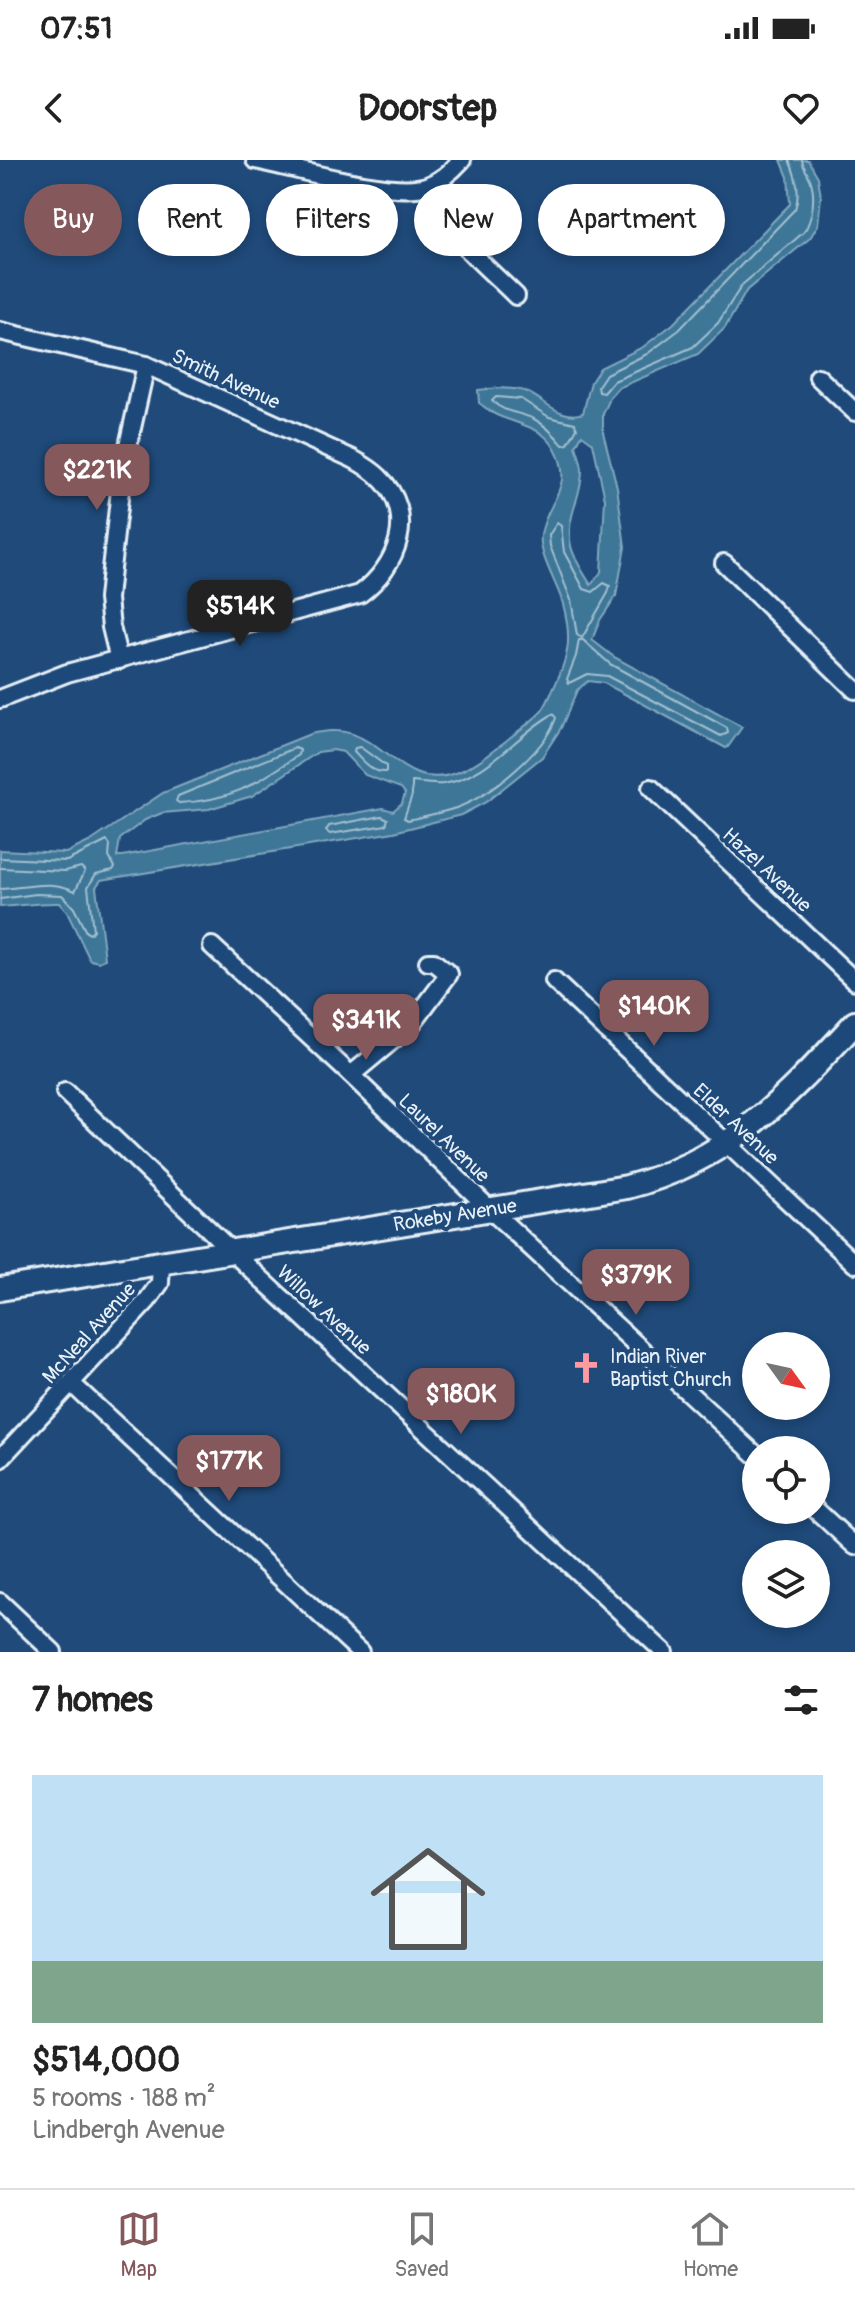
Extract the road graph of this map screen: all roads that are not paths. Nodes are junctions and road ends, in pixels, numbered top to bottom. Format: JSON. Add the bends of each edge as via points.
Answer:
{"nodes":[{"id":1,"x":255,"y":160,"type":"edge"},
{"id":2,"x":462,"y":160,"type":"edge"},
{"id":3,"x":431,"y":184,"type":"edge"},
{"id":4,"x":414,"y":188,"type":"edge"},
{"id":5,"x":477,"y":256,"type":"edge"},
{"id":6,"x":516,"y":296,"type":"dead end"},
{"id":7,"x":0,"y":331,"type":"edge"},
{"id":8,"x":146,"y":365,"type":"junction"},
{"id":9,"x":818,"y":377,"type":"dead end"},
{"id":10,"x":855,"y":412,"type":"edge"},
{"id":11,"x":724,"y":563,"type":"dead end"},
{"id":12,"x":119,"y":660,"type":"junction"},
{"id":13,"x":855,"y":690,"type":"edge"},
{"id":14,"x":0,"y":699,"type":"edge"},
{"id":15,"x":651,"y":788,"type":"dead end"},
{"id":16,"x":212,"y":946,"type":"dead end"},
{"id":17,"x":428,"y":962,"type":"dead end"},
{"id":18,"x":554,"y":981,"type":"dead end"},
{"id":19,"x":855,"y":981,"type":"edge"},
{"id":20,"x":855,"y":1023,"type":"edge"},
{"id":21,"x":351,"y":1075,"type":"junction"},
{"id":22,"x":65,"y":1092,"type":"dead end"},
{"id":23,"x":727,"y":1144,"type":"junction"},
{"id":24,"x":490,"y":1209,"type":"junction"},
{"id":25,"x":231,"y":1250,"type":"junction"},
{"id":26,"x":161,"y":1263,"type":"junction"},
{"id":27,"x":855,"y":1264,"type":"edge"},
{"id":28,"x":0,"y":1289,"type":"edge"},
{"id":29,"x":71,"y":1383,"type":"junction"},
{"id":30,"x":742,"y":1442,"type":"edge"},
{"id":31,"x":0,"y":1459,"type":"edge"},
{"id":32,"x":830,"y":1523,"type":"edge"},
{"id":33,"x":855,"y":1546,"type":"edge"},
{"id":34,"x":0,"y":1602,"type":"edge"},
{"id":35,"x":53,"y":1652,"type":"edge"},
{"id":36,"x":360,"y":1652,"type":"edge"},
{"id":37,"x":664,"y":1652,"type":"edge"}],
"edges":[{"from":1,"to":4,"type":"street","via":[[374,186]]},
{"from":2,"to":3,"type":"street"},
{"from":5,"to":6,"type":"street"},
{"from":7,"to":8,"type":"street","name":"Smith Avenue"},
{"from":8,"to":12,"type":"street","via":[[122,473],[111,569],[110,613]]},
{"from":8,"to":12,"type":"street","name":"Smith Avenue","via":[[353,459],[386,485],[400,519],[395,554],[376,582],[360,594]]},
{"from":9,"to":10,"type":"street"},
{"from":11,"to":13,"type":"street"},
{"from":12,"to":14,"type":"street","via":[[50,678]]},
{"from":15,"to":19,"type":"street","name":"Hazel Avenue"},
{"from":16,"to":21,"type":"street","name":"Laurel Avenue"},
{"from":17,"to":21,"type":"street","via":[[449,974],[411,1025]]},
{"from":18,"to":23,"type":"street","name":"Elder Avenue"},
{"from":20,"to":23,"type":"street","name":"Rokeby Avenue","via":[[779,1103]]},
{"from":21,"to":24,"type":"street","name":"Laurel Avenue"},
{"from":22,"to":25,"type":"street","name":"Willow Avenue"},
{"from":23,"to":24,"type":"street","name":"Rokeby Avenue","via":[[651,1181]]},
{"from":23,"to":27,"type":"street","name":"Elder Avenue"},
{"from":24,"to":25,"type":"street","name":"Rokeby Avenue"},
{"from":24,"to":30,"type":"street","name":"Laurel Avenue"},
{"from":25,"to":26,"type":"street","name":"Rokeby Avenue"},
{"from":25,"to":37,"type":"street","name":"Willow Avenue"},
{"from":26,"to":28,"type":"street","name":"Rokeby Avenue"},
{"from":26,"to":29,"type":"street","name":"McNeal Avenue","via":[[160,1283],[147,1301]]},
{"from":29,"to":31,"type":"street","name":"McNeal Avenue"},
{"from":29,"to":36,"type":"street"},
{"from":32,"to":33,"type":"street"},
{"from":34,"to":35,"type":"street"}]}
